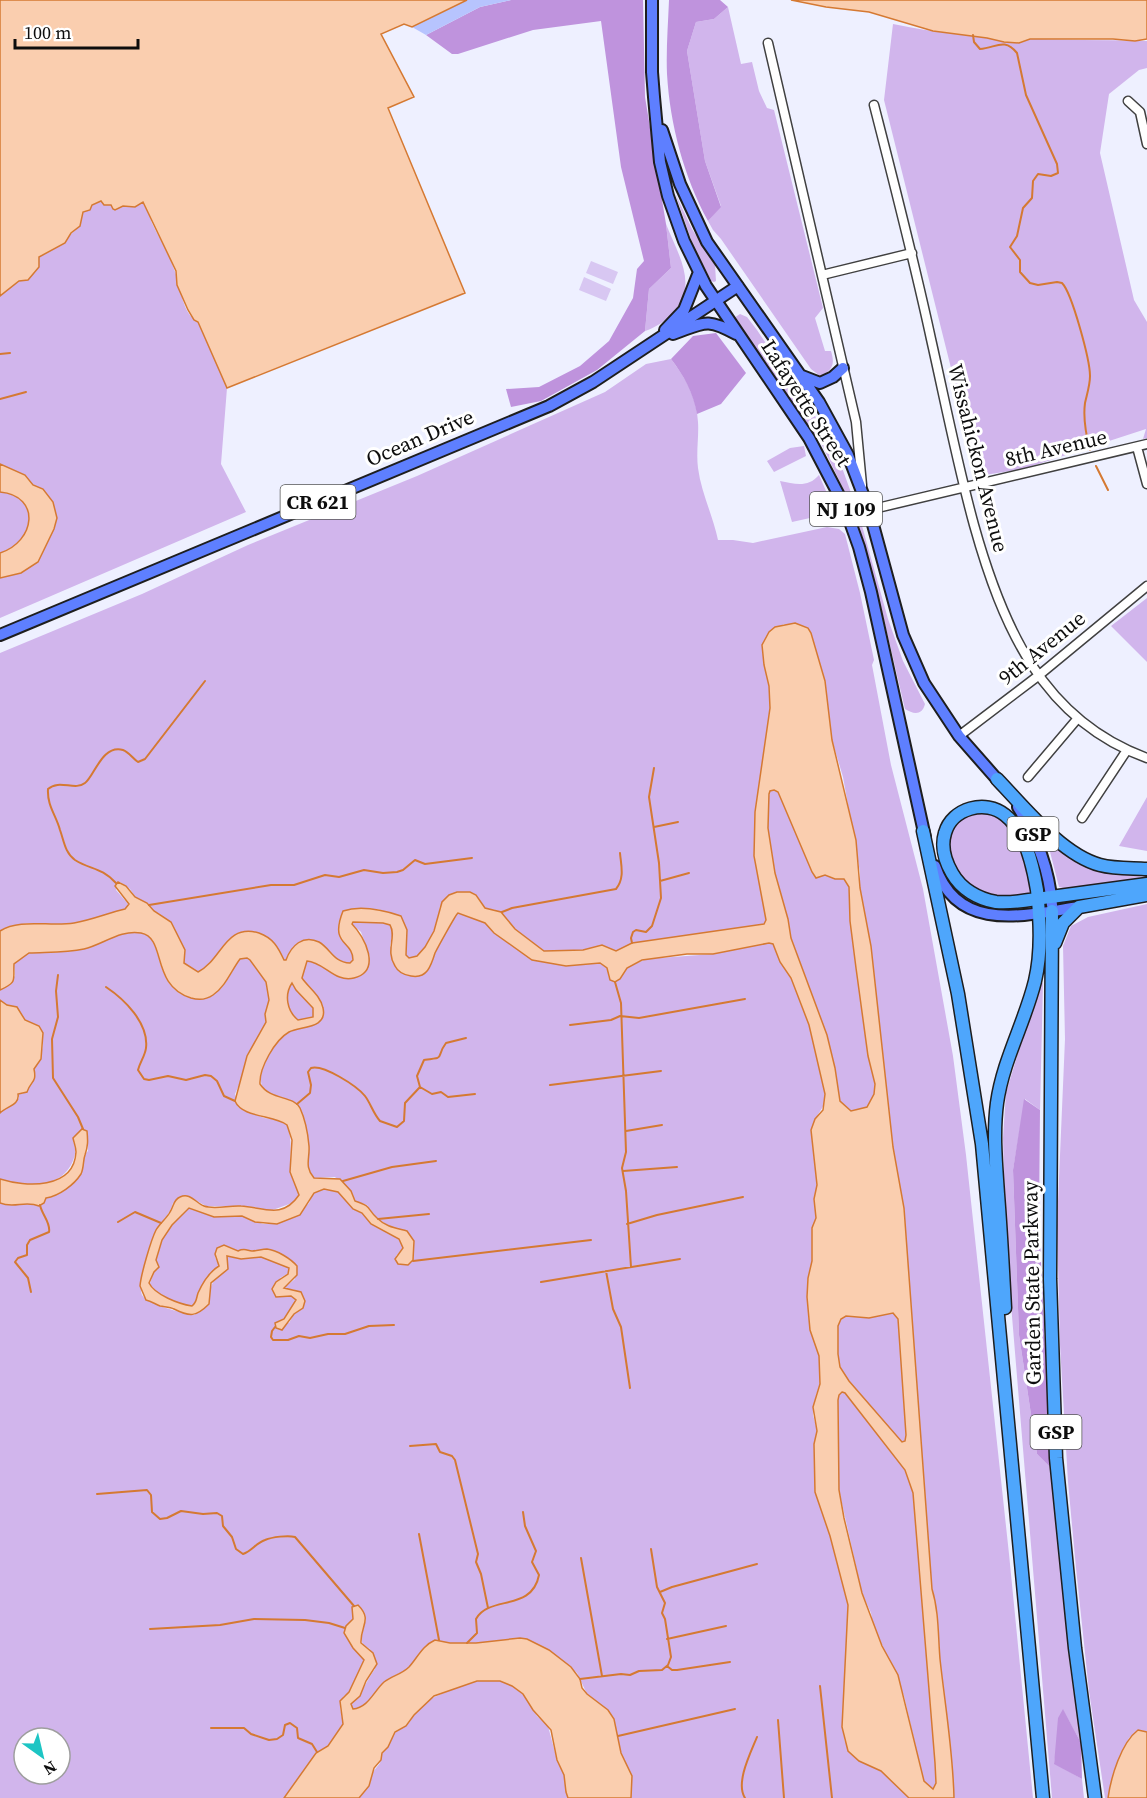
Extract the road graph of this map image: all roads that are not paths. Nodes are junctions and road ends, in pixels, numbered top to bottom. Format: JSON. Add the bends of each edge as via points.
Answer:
{"nodes":[{"id":1,"x":652,"y":3,"type":"edge"},
{"id":2,"x":768,"y":43,"type":"dead end"},
{"id":3,"x":1128,"y":101,"type":"dead end"},
{"id":4,"x":874,"y":105,"type":"dead end"},
{"id":5,"x":656,"y":113,"type":"junction"},
{"id":6,"x":1147,"y":144,"type":"edge"},
{"id":7,"x":912,"y":254,"type":"junction"},
{"id":8,"x":699,"y":272,"type":"junction"},
{"id":9,"x":822,"y":275,"type":"junction"},
{"id":10,"x":738,"y":286,"type":"junction"},
{"id":11,"x":715,"y":301,"type":"junction"},
{"id":12,"x":739,"y":336,"type":"junction"},
{"id":13,"x":655,"y":341,"type":"junction"},
{"id":14,"x":843,"y":368,"type":"junction"},
{"id":15,"x":802,"y":376,"type":"junction"},
{"id":16,"x":1147,"y":444,"type":"edge"},
{"id":17,"x":1137,"y":447,"type":"junction"},
{"id":18,"x":1147,"y":484,"type":"edge"},
{"id":19,"x":862,"y":488,"type":"junction"},
{"id":20,"x":964,"y":488,"type":"junction"},
{"id":21,"x":869,"y":510,"type":"junction"},
{"id":22,"x":1147,"y":586,"type":"edge"},
{"id":23,"x":0,"y":635,"type":"edge"},
{"id":24,"x":1038,"y":676,"type":"junction"},
{"id":25,"x":1078,"y":718,"type":"junction"},
{"id":26,"x":958,"y":736,"type":"junction"},
{"id":27,"x":1127,"y":750,"type":"junction"},
{"id":28,"x":1147,"y":758,"type":"edge"},
{"id":29,"x":1028,"y":777,"type":"dead end"},
{"id":30,"x":997,"y":779,"type":"junction"},
{"id":31,"x":1082,"y":818,"type":"dead end"},
{"id":32,"x":923,"y":831,"type":"junction"},
{"id":33,"x":1147,"y":869,"type":"edge"},
{"id":34,"x":1147,"y":884,"type":"edge"},
{"id":35,"x":1147,"y":895,"type":"edge"},
{"id":36,"x":1045,"y":897,"type":"junction"},
{"id":37,"x":1079,"y":907,"type":"junction"},
{"id":38,"x":1046,"y":911,"type":"junction"},
{"id":39,"x":1052,"y":949,"type":"junction"},
{"id":40,"x":1009,"y":1429,"type":"junction"},
{"id":41,"x":1043,"y":1798,"type":"edge"},
{"id":42,"x":1095,"y":1798,"type":"edge"}],
"edges":[{"from":1,"to":5,"type":"main road","name":"Lafayette Street","number":"NJ 109"},
{"from":2,"to":9,"type":"street"},
{"from":3,"to":6,"type":"street","via":[[1140,112]]},
{"from":4,"to":7,"type":"street","name":"Wissahickon Avenue"},
{"from":5,"to":8,"type":"main road","name":"Lafayette Street","number":"NJ 109","via":[[660,162],[668,196]]},
{"from":5,"to":10,"type":"main road","name":"Lafayette Street","number":"NJ 109","via":[[688,202],[707,242]]},
{"from":7,"to":9,"type":"street"},
{"from":7,"to":20,"type":"street","name":"Wissahickon Avenue"},
{"from":8,"to":11,"type":"main road","name":"Lafayette Street","number":"NJ 109"},
{"from":8,"to":13,"type":"main road","via":[[684,310]]},
{"from":9,"to":14,"type":"street"},
{"from":10,"to":11,"type":"main road","name":"Ocean Drive","number":"CR 621"},
{"from":10,"to":15,"type":"main road","name":"Lafayette Street","number":"NJ 109"},
{"from":11,"to":12,"type":"main road","name":"Lafayette Street","number":"NJ 109"},
{"from":11,"to":13,"type":"main road","name":"Ocean Drive","number":"CR 621"},
{"from":12,"to":13,"type":"main road","via":[[706,322]]},
{"from":12,"to":32,"type":"main road","name":"Lafayette Street","number":"NJ 109","via":[[809,438],[849,518],[872,592]]},
{"from":13,"to":23,"type":"main road","name":"Ocean Drive","number":"CR 621","via":[[549,406]]},
{"from":14,"to":15,"type":"main road","via":[[820,383]]},
{"from":14,"to":19,"type":"street","via":[[858,433]]},
{"from":15,"to":19,"type":"main road","name":"Lafayette Street","number":"NJ 109","via":[[834,427]]},
{"from":16,"to":17,"type":"street","name":"8th Avenue"},
{"from":17,"to":18,"type":"street"},
{"from":17,"to":20,"type":"street","name":"8th Avenue"},
{"from":19,"to":21,"type":"main road","name":"Lafayette Street","number":"NJ 109"},
{"from":20,"to":21,"type":"street","name":"8th Avenue"},
{"from":20,"to":24,"type":"street","name":"Wissahickon Avenue","via":[[1001,609]]},
{"from":21,"to":26,"type":"main road","name":"Lafayette Street","number":"NJ 109","via":[[908,648],[930,693]]},
{"from":22,"to":24,"type":"street","name":"9th Avenue"},
{"from":24,"to":25,"type":"street","name":"Wissahickon Avenue"},
{"from":24,"to":26,"type":"street","name":"9th Avenue"},
{"from":25,"to":27,"type":"street","name":"Wissahickon Avenue","via":[[1100,736]]},
{"from":25,"to":29,"type":"street"},
{"from":26,"to":30,"type":"main road","name":"Lafayette Street","number":"NJ 109"},
{"from":27,"to":28,"type":"street","name":"Wissahickon Avenue"},
{"from":27,"to":31,"type":"street"},
{"from":30,"to":33,"type":"highway","number":"NJ 109","via":[[1060,842],[1082,858],[1109,866]]},
{"from":30,"to":36,"type":"main road","number":"GSP","via":[[1037,843],[1047,873]]},
{"from":32,"to":38,"type":"main road","number":"NJ 109","via":[[939,877],[963,905],[998,916]]},
{"from":32,"to":40,"type":"highway","name":"Garden State Parkway","number":"GSP","via":[[975,1094]]},
{"from":34,"to":36,"type":"highway"},
{"from":35,"to":37,"type":"highway","number":"NJ 109"},
{"from":36,"to":36,"type":"highway","via":[[995,902],[964,887],[951,871],[944,853],[944,834],[954,818],[977,807],[996,809],[1006,815]]},
{"from":36,"to":38,"type":"highway"},
{"from":37,"to":38,"type":"main road","number":"NJ 109"},
{"from":37,"to":39,"type":"highway","via":[[1063,923]]},
{"from":38,"to":39,"type":"highway","name":"Garden State Parkway","number":"GSP"},
{"from":38,"to":40,"type":"highway","via":[[1037,972],[1002,1081],[996,1123]]},
{"from":39,"to":42,"type":"highway","name":"Garden State Parkway","number":"GSP","via":[[1050,1232],[1056,1458]]},
{"from":40,"to":41,"type":"highway","name":"Garden State Parkway","number":"GSP"}]}
